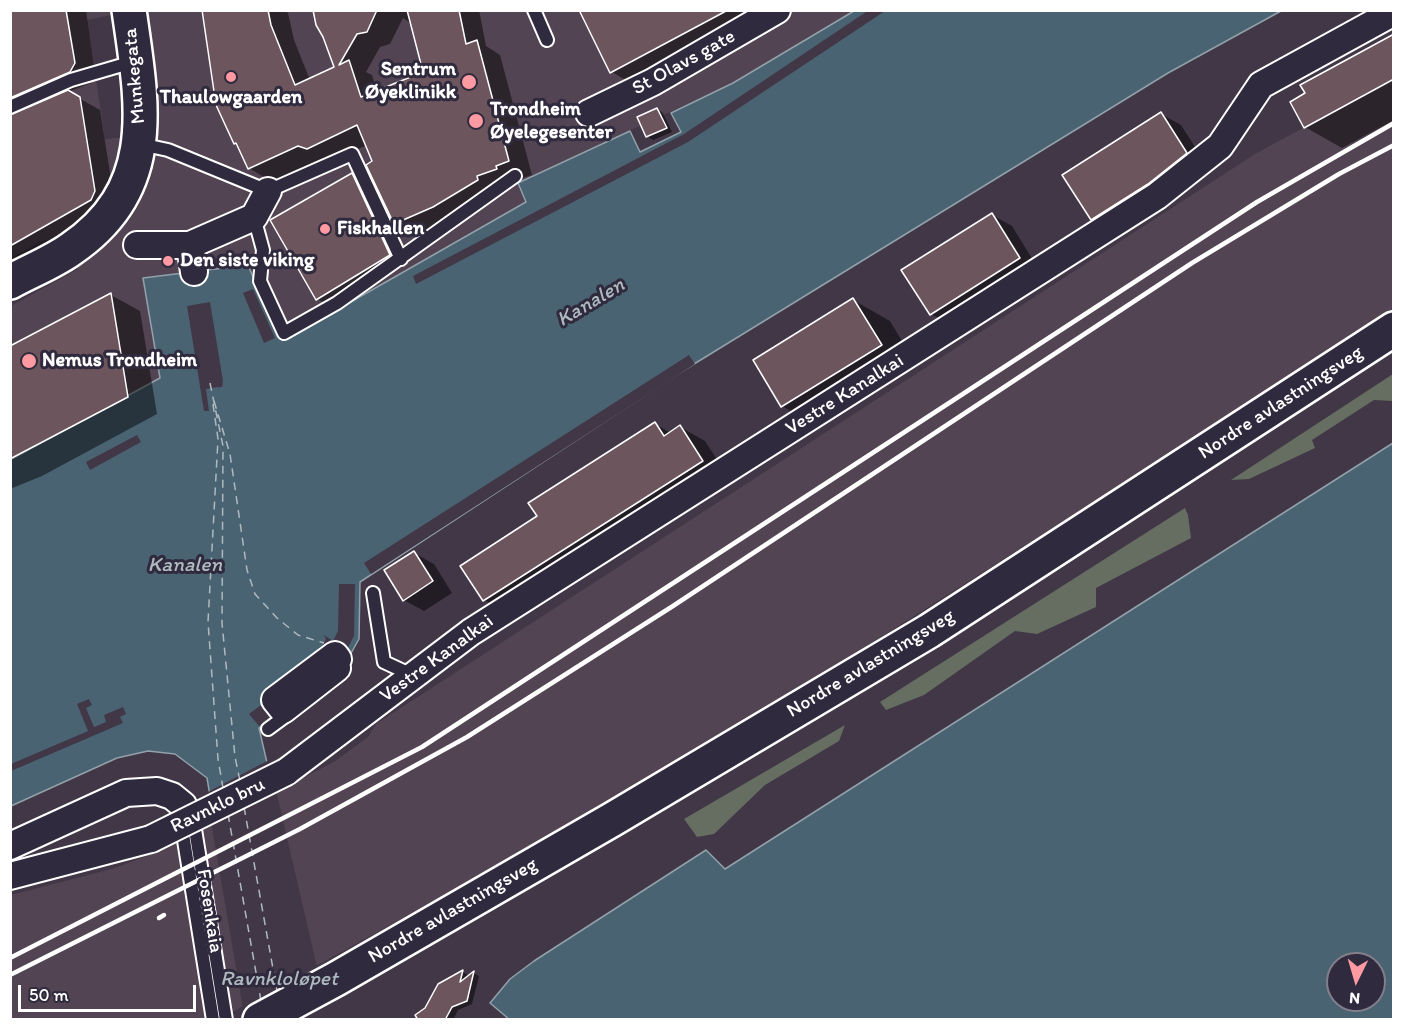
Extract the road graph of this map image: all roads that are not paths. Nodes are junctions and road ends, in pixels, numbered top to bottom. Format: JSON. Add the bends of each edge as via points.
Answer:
{"nodes":[{"id":1,"x":129,"y":10,"type":"edge"},
{"id":2,"x":534,"y":10,"type":"edge"},
{"id":3,"x":777,"y":10,"type":"edge"},
{"id":4,"x":1394,"y":12,"type":"edge"},
{"id":5,"x":547,"y":40,"type":"dead end"},
{"id":6,"x":136,"y":61,"type":"junction"},
{"id":7,"x":10,"y":107,"type":"edge"},
{"id":8,"x":589,"y":113,"type":"dead end"},
{"id":9,"x":139,"y":144,"type":"junction"},
{"id":10,"x":515,"y":176,"type":"dead end"},
{"id":11,"x":268,"y":191,"type":"junction"},
{"id":12,"x":254,"y":217,"type":"junction"},
{"id":13,"x":137,"y":245,"type":"dead end"},
{"id":14,"x":190,"y":245,"type":"junction"},
{"id":15,"x":401,"y":259,"type":"junction"},
{"id":16,"x":194,"y":272,"type":"dead end"},
{"id":17,"x":10,"y":282,"type":"edge"},
{"id":18,"x":1394,"y":329,"type":"edge"},
{"id":19,"x":373,"y":593,"type":"dead end"},
{"id":20,"x":337,"y":665,"type":"dead end"},
{"id":21,"x":412,"y":675,"type":"junction"},
{"id":22,"x":268,"y":729,"type":"dead end"},
{"id":23,"x":286,"y":772,"type":"joint"},
{"id":24,"x":183,"y":805,"type":"junction"},
{"id":25,"x":10,"y":846,"type":"edge"},
{"id":26,"x":10,"y":876,"type":"edge"},
{"id":27,"x":213,"y":1020,"type":"edge"},
{"id":28,"x":226,"y":1020,"type":"edge"},
{"id":29,"x":260,"y":1020,"type":"edge"}],
"edges":[{"from":1,"to":6,"type":"main road","name":"Munkegata"},
{"from":2,"to":5,"type":"lane"},
{"from":3,"to":8,"type":"street","name":"St Olavs gate","via":[[653,82]]},
{"from":4,"to":21,"type":"street","name":"Vestre Kanalkai","via":[[1261,85],[1220,146],[1157,196],[471,632]]},
{"from":6,"to":7,"type":"lane","via":[[71,80]]},
{"from":6,"to":9,"type":"main road","name":"Munkegata","via":[[141,111]]},
{"from":9,"to":11,"type":"lane","via":[[168,150]]},
{"from":9,"to":17,"type":"main road","name":"Munkegata","via":[[132,175],[107,217],[71,249]]},
{"from":10,"to":15,"type":"lane"},
{"from":11,"to":12,"type":"street"},
{"from":11,"to":15,"type":"lane","via":[[352,154]]},
{"from":12,"to":14,"type":"street"},
{"from":12,"to":15,"type":"lane","via":[[263,250],[260,281],[284,333]]},
{"from":13,"to":14,"type":"street"},
{"from":14,"to":16,"type":"street"},
{"from":18,"to":29,"type":"main road","name":"Nordre avlastningsveg","via":[[929,631],[613,819]]},
{"from":19,"to":21,"type":"lane","via":[[384,662]]},
{"from":20,"to":22,"type":"lane"},
{"from":21,"to":23,"type":"street","name":"Vestre Kanalkai"},
{"from":23,"to":26,"type":"street","name":"Ravnklo bru","bridge":true,"via":[[151,839]]},
{"from":24,"to":25,"type":"street","via":[[172,796],[157,792],[126,793]]},
{"from":24,"to":27,"type":"lane","name":"Fosenkaia","via":[[182,828]]},
{"from":24,"to":28,"type":"lane","name":"Fosenkaia","via":[[194,817]]}]}
